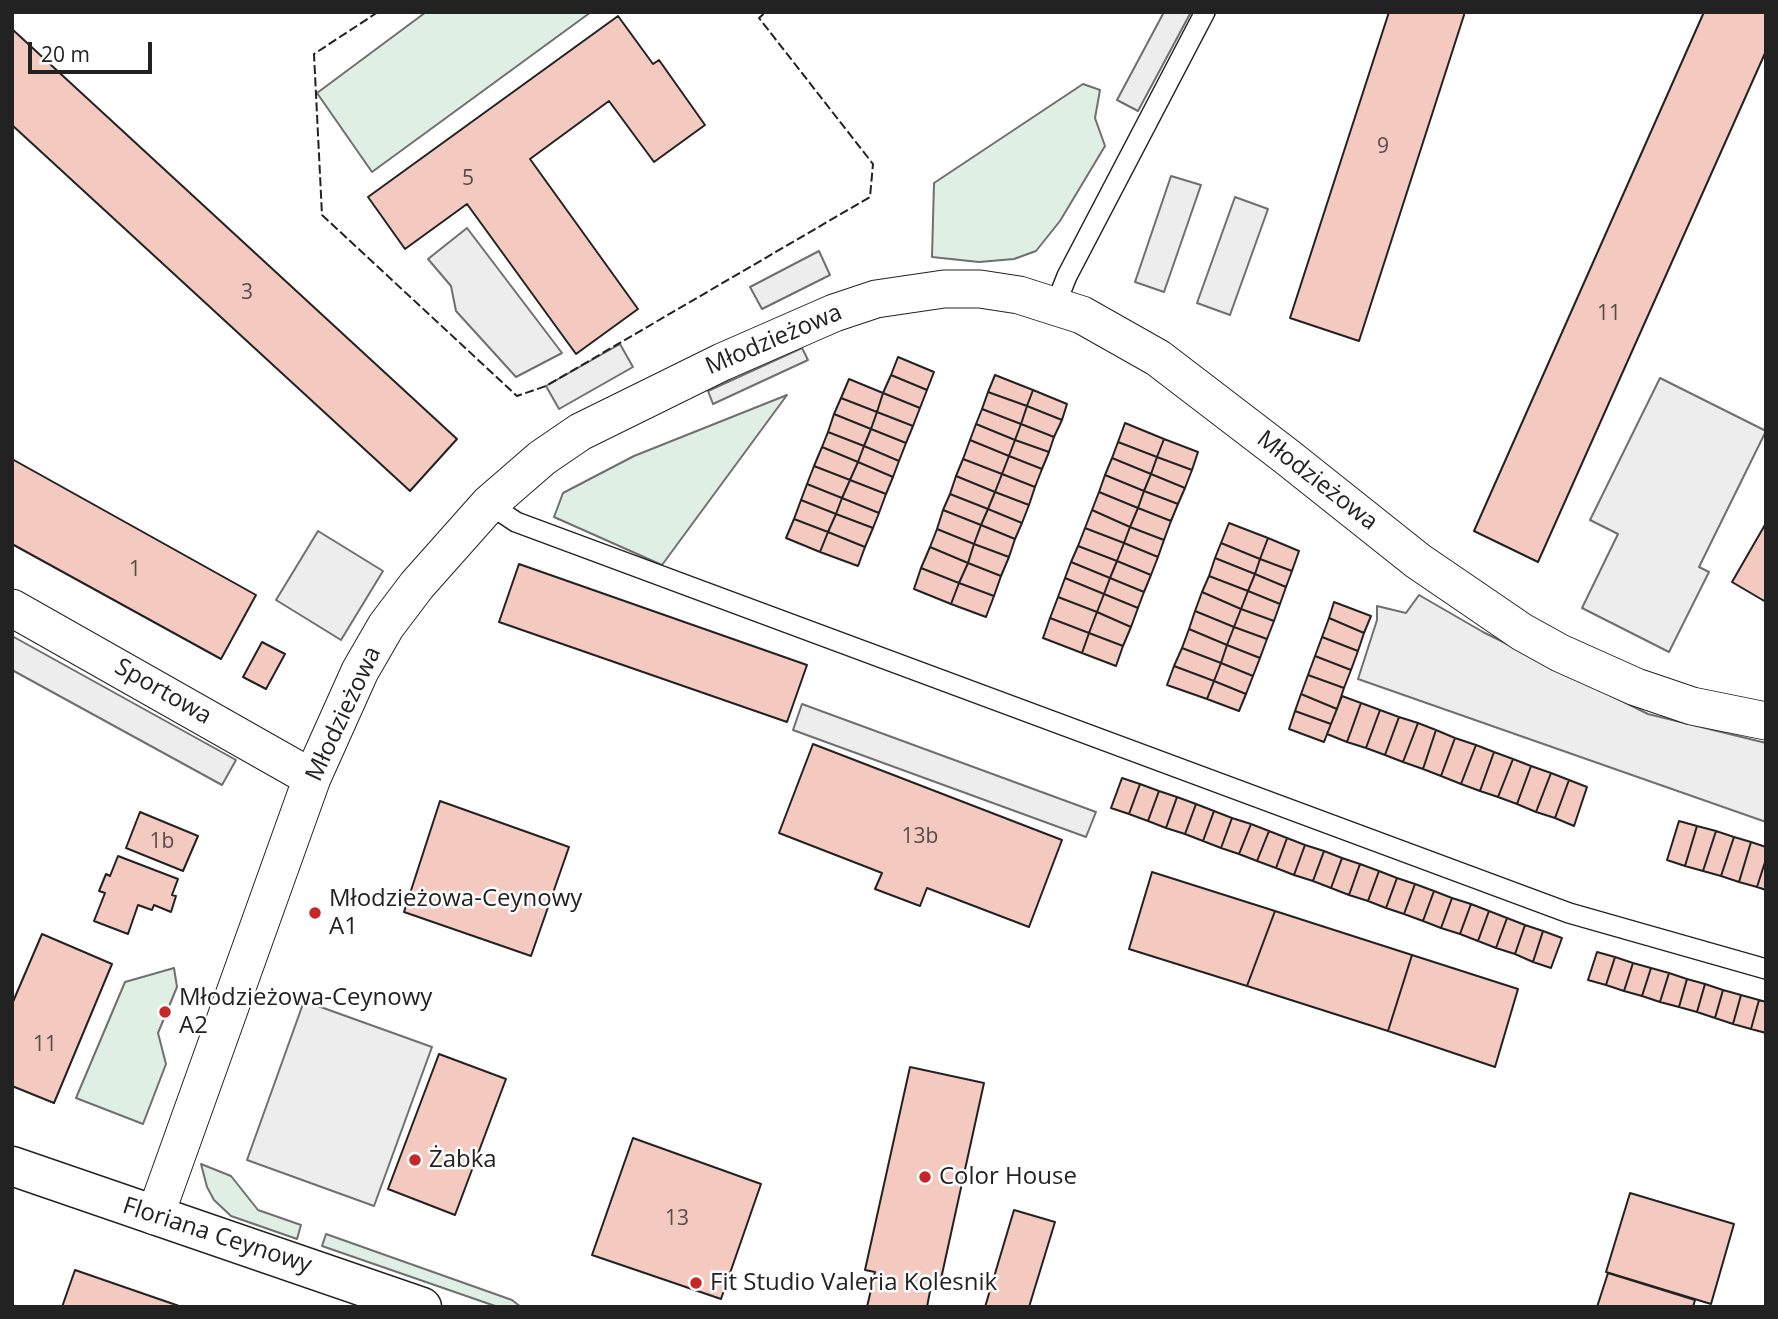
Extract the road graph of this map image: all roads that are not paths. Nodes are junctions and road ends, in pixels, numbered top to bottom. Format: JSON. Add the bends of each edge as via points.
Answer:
{"nodes":[{"id":1,"x":1205,"y":12,"type":"edge"},
{"id":2,"x":1055,"y":306,"type":"junction"},
{"id":3,"x":489,"y":504,"type":"junction"},
{"id":4,"x":12,"y":608,"type":"edge"},
{"id":5,"x":1766,"y":721,"type":"edge"},
{"id":6,"x":312,"y":778,"type":"junction"},
{"id":7,"x":1766,"y":969,"type":"edge"},
{"id":8,"x":12,"y":1166,"type":"edge"},
{"id":9,"x":155,"y":1216,"type":"junction"},
{"id":10,"x":372,"y":1298,"type":"edge"},
{"id":11,"x":422,"y":1307,"type":"edge"}],
"edges":[{"from":1,"to":2,"type":"lane"},
{"from":2,"to":3,"type":"street","name":"Młodzieżowa","via":[[981,289],[944,289],[877,299],[834,313],[580,432]]},
{"from":2,"to":5,"type":"street","name":"Młodzieżowa","via":[[1082,315],[1158,358],[1418,561],[1522,632],[1636,687],[1692,706]]},
{"from":3,"to":6,"type":"street","name":"Młodzieżowa","via":[[387,626],[360,671]]},
{"from":3,"to":7,"type":"lane","via":[[516,522],[1569,913]]},
{"from":4,"to":6,"type":"street","name":"Sportowa"},
{"from":6,"to":9,"type":"street","name":"Młodzieżowa"},
{"from":8,"to":9,"type":"street","name":"Floriana Ceynowy"},
{"from":9,"to":10,"type":"street","name":"Floriana Ceynowy"},
{"from":10,"to":11,"type":"street","name":"Floriana Ceynowy"}]}
